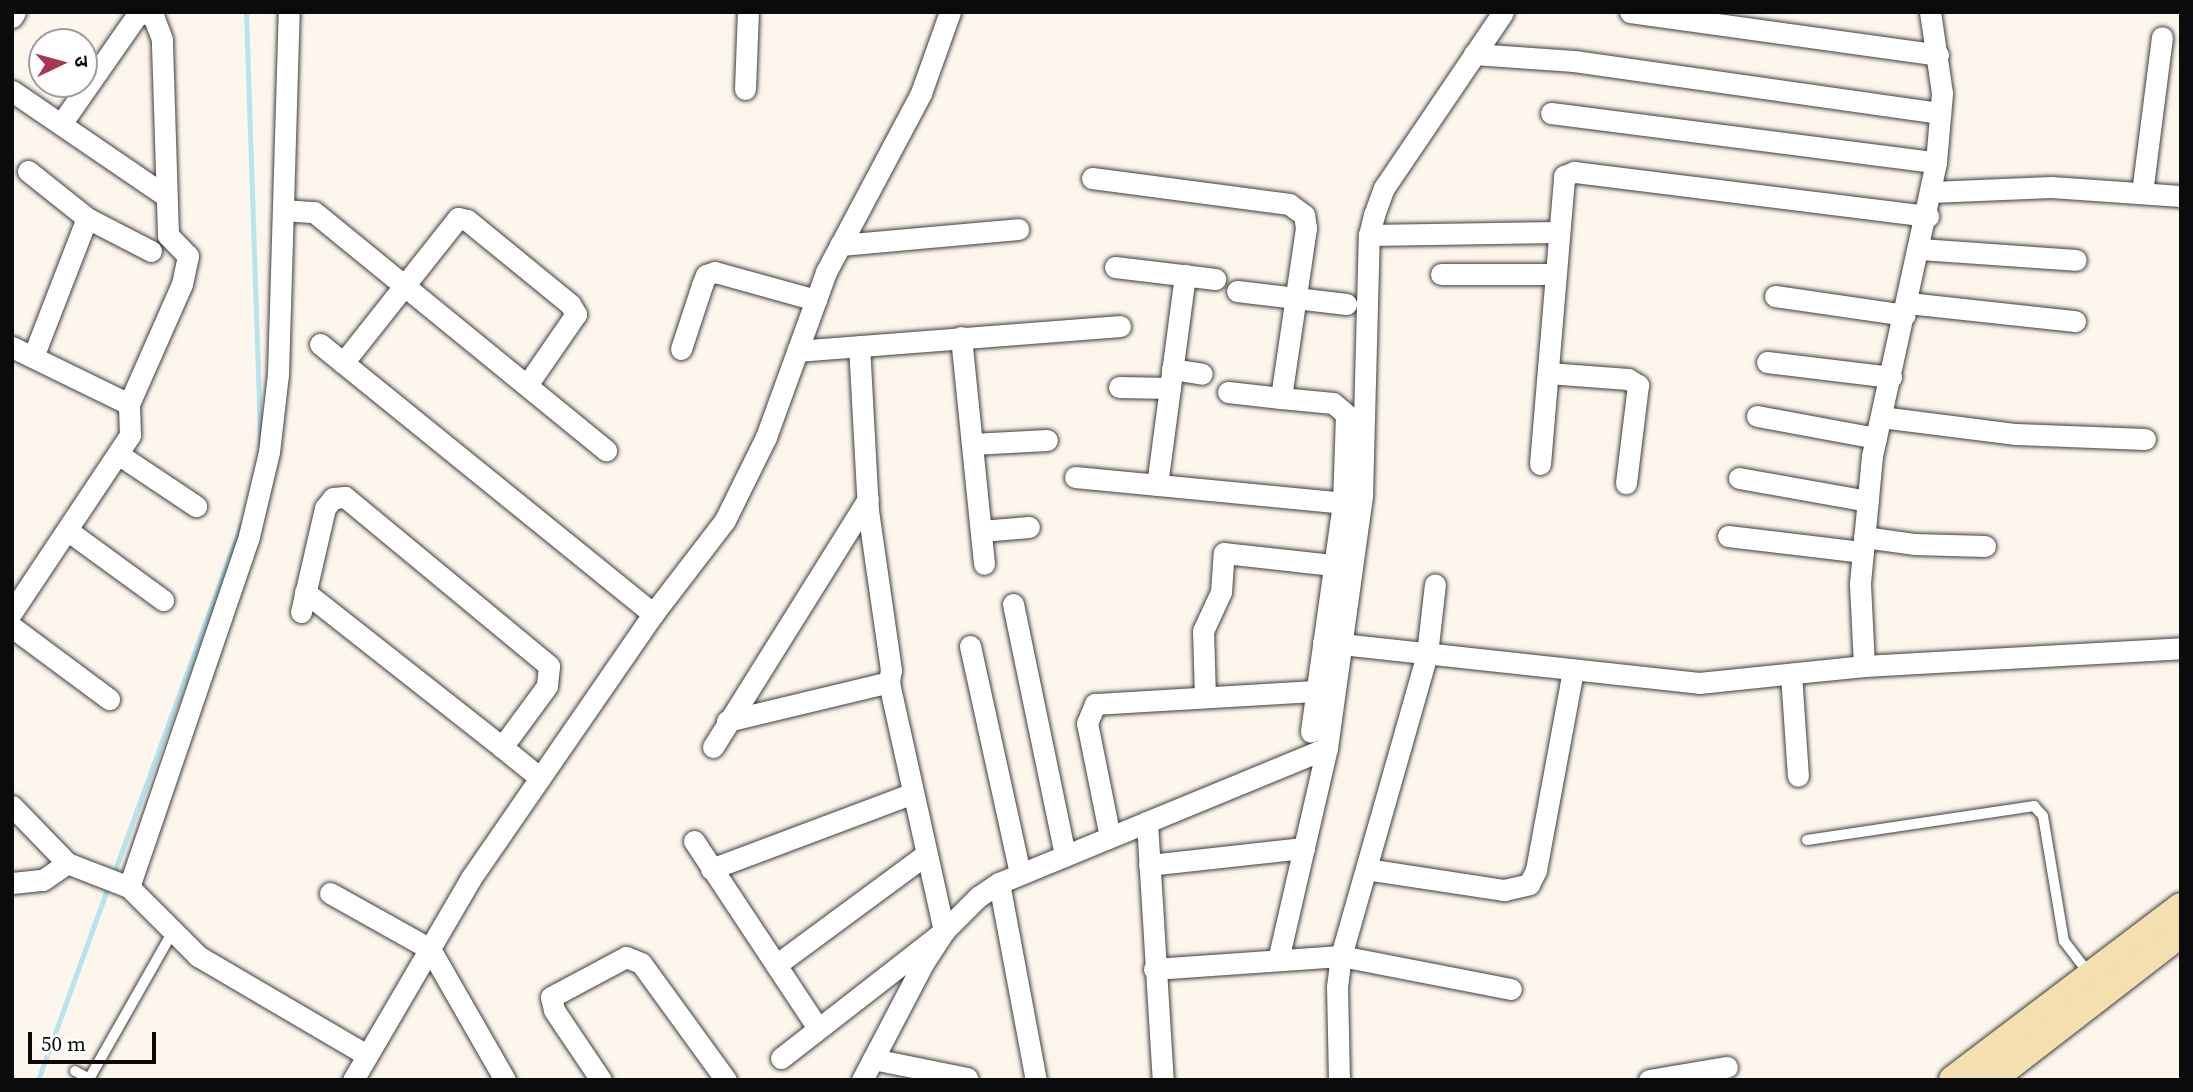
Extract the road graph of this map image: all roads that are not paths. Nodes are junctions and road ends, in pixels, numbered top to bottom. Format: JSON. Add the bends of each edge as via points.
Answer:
{"nodes":[{"id":1,"x":15,"y":12,"type":"edge"},
{"id":2,"x":139,"y":12,"type":"edge"},
{"id":3,"x":144,"y":12,"type":"edge"},
{"id":4,"x":289,"y":12,"type":"edge"},
{"id":5,"x":748,"y":12,"type":"edge"},
{"id":6,"x":950,"y":12,"type":"edge"},
{"id":7,"x":1503,"y":12,"type":"edge"},
{"id":8,"x":1630,"y":12,"type":"edge"},
{"id":9,"x":1930,"y":12,"type":"edge"},
{"id":10,"x":12,"y":17,"type":"edge"},
{"id":11,"x":2162,"y":37,"type":"dead end"},
{"id":12,"x":1475,"y":54,"type":"junction"},
{"id":13,"x":1938,"y":55,"type":"junction"},
{"id":14,"x":745,"y":89,"type":"dead end"},
{"id":15,"x":12,"y":91,"type":"edge"},
{"id":16,"x":1551,"y":113,"type":"dead end"},
{"id":17,"x":1940,"y":113,"type":"junction"},
{"id":18,"x":61,"y":124,"type":"junction"},
{"id":19,"x":1936,"y":162,"type":"junction"},
{"id":20,"x":28,"y":172,"type":"dead end"},
{"id":21,"x":1092,"y":178,"type":"dead end"},
{"id":22,"x":1931,"y":192,"type":"junction"},
{"id":23,"x":2142,"y":193,"type":"junction"},
{"id":24,"x":2181,"y":195,"type":"edge"},
{"id":25,"x":166,"y":196,"type":"junction"},
{"id":26,"x":283,"y":210,"type":"junction"},
{"id":27,"x":1928,"y":216,"type":"junction"},
{"id":28,"x":87,"y":218,"type":"junction"},
{"id":29,"x":1018,"y":229,"type":"dead end"},
{"id":30,"x":1557,"y":232,"type":"junction"},
{"id":31,"x":1369,"y":235,"type":"junction"},
{"id":32,"x":840,"y":245,"type":"junction"},
{"id":33,"x":1920,"y":249,"type":"junction"},
{"id":34,"x":151,"y":251,"type":"dead end"},
{"id":35,"x":2076,"y":260,"type":"dead end"},
{"id":36,"x":1115,"y":267,"type":"dead end"},
{"id":37,"x":1441,"y":274,"type":"dead end"},
{"id":38,"x":1554,"y":274,"type":"junction"},
{"id":39,"x":1185,"y":275,"type":"junction"},
{"id":40,"x":1216,"y":279,"type":"dead end"},
{"id":41,"x":405,"y":285,"type":"junction"},
{"id":42,"x":1237,"y":291,"type":"dead end"},
{"id":43,"x":1775,"y":296,"type":"dead end"},
{"id":44,"x":1296,"y":298,"type":"junction"},
{"id":45,"x":816,"y":300,"type":"junction"},
{"id":46,"x":1346,"y":304,"type":"dead end"},
{"id":47,"x":1906,"y":309,"type":"junction"},
{"id":48,"x":2075,"y":321,"type":"dead end"},
{"id":49,"x":1120,"y":326,"type":"dead end"},
{"id":50,"x":961,"y":337,"type":"junction"},
{"id":51,"x":320,"y":344,"type":"dead end"},
{"id":52,"x":859,"y":346,"type":"junction"},
{"id":53,"x":12,"y":347,"type":"edge"},
{"id":54,"x":681,"y":349,"type":"dead end"},
{"id":55,"x":797,"y":351,"type":"junction"},
{"id":56,"x":33,"y":357,"type":"junction"},
{"id":57,"x":1767,"y":362,"type":"dead end"},
{"id":58,"x":343,"y":363,"type":"junction"},
{"id":59,"x":1548,"y":373,"type":"junction"},
{"id":60,"x":1202,"y":374,"type":"dead end"},
{"id":61,"x":1891,"y":377,"type":"junction"},
{"id":62,"x":1171,"y":379,"type":"junction"},
{"id":63,"x":527,"y":385,"type":"junction"},
{"id":64,"x":1119,"y":387,"type":"dead end"},
{"id":65,"x":1228,"y":392,"type":"dead end"},
{"id":66,"x":1281,"y":398,"type":"junction"},
{"id":67,"x":129,"y":404,"type":"junction"},
{"id":68,"x":1757,"y":416,"type":"dead end"},
{"id":69,"x":1881,"y":417,"type":"junction"},
{"id":70,"x":1876,"y":438,"type":"junction"},
{"id":71,"x":2146,"y":439,"type":"dead end"},
{"id":72,"x":1048,"y":440,"type":"dead end"},
{"id":73,"x":972,"y":444,"type":"junction"},
{"id":74,"x":606,"y":450,"type":"dead end"},
{"id":75,"x":118,"y":454,"type":"junction"},
{"id":76,"x":1540,"y":464,"type":"dead end"},
{"id":77,"x":1075,"y":477,"type":"dead end"},
{"id":78,"x":1739,"y":478,"type":"dead end"},
{"id":79,"x":1626,"y":483,"type":"dead end"},
{"id":80,"x":1157,"y":485,"type":"junction"},
{"id":81,"x":868,"y":499,"type":"junction"},
{"id":82,"x":1868,"y":501,"type":"junction"},
{"id":83,"x":1343,"y":503,"type":"junction"},
{"id":84,"x":196,"y":506,"type":"dead end"},
{"id":85,"x":1029,"y":527,"type":"dead end"},
{"id":86,"x":67,"y":530,"type":"junction"},
{"id":87,"x":981,"y":531,"type":"junction"},
{"id":88,"x":1728,"y":536,"type":"dead end"},
{"id":89,"x":1864,"y":544,"type":"junction"},
{"id":90,"x":1985,"y":546,"type":"dead end"},
{"id":91,"x":984,"y":564,"type":"dead end"},
{"id":92,"x":1333,"y":565,"type":"junction"},
{"id":93,"x":1435,"y":584,"type":"dead end"},
{"id":94,"x":163,"y":600,"type":"dead end"},
{"id":95,"x":1013,"y":604,"type":"dead end"},
{"id":96,"x":12,"y":612,"type":"edge"},
{"id":97,"x":653,"y":614,"type":"junction"},
{"id":98,"x":12,"y":627,"type":"edge"},
{"id":99,"x":1332,"y":643,"type":"junction"},
{"id":100,"x":970,"y":646,"type":"dead end"},
{"id":101,"x":2181,"y":648,"type":"edge"},
{"id":102,"x":1427,"y":654,"type":"junction"},
{"id":103,"x":1864,"y":666,"type":"junction"},
{"id":104,"x":1573,"y":671,"type":"junction"},
{"id":105,"x":1791,"y":674,"type":"junction"},
{"id":106,"x":888,"y":682,"type":"junction"},
{"id":107,"x":1317,"y":691,"type":"junction"},
{"id":108,"x":1205,"y":697,"type":"junction"},
{"id":109,"x":109,"y":699,"type":"dead end"},
{"id":110,"x":727,"y":720,"type":"junction"},
{"id":111,"x":1311,"y":732,"type":"dead end"},
{"id":112,"x":502,"y":747,"type":"junction"},
{"id":113,"x":713,"y":747,"type":"dead end"},
{"id":114,"x":1326,"y":748,"type":"junction"},
{"id":115,"x":1798,"y":776,"type":"dead end"},
{"id":116,"x":540,"y":778,"type":"junction"},
{"id":117,"x":911,"y":794,"type":"junction"},
{"id":118,"x":12,"y":806,"type":"edge"},
{"id":119,"x":1147,"y":822,"type":"junction"},
{"id":120,"x":1110,"y":837,"type":"junction"},
{"id":121,"x":1807,"y":840,"type":"dead end"},
{"id":122,"x":694,"y":841,"type":"dead end"},
{"id":123,"x":1304,"y":848,"type":"junction"},
{"id":124,"x":924,"y":856,"type":"junction"},
{"id":125,"x":1065,"y":856,"type":"junction"},
{"id":126,"x":1149,"y":865,"type":"junction"},
{"id":127,"x":74,"y":867,"type":"junction"},
{"id":128,"x":711,"y":869,"type":"junction"},
{"id":129,"x":1366,"y":869,"type":"junction"},
{"id":130,"x":1020,"y":874,"type":"junction"},
{"id":131,"x":12,"y":883,"type":"edge"},
{"id":132,"x":999,"y":883,"type":"junction"},
{"id":133,"x":124,"y":885,"type":"junction"},
{"id":134,"x":330,"y":893,"type":"dead end"},
{"id":135,"x":2181,"y":907,"type":"edge"},
{"id":136,"x":944,"y":931,"type":"junction"},
{"id":137,"x":172,"y":933,"type":"junction"},
{"id":138,"x":2181,"y":933,"type":"edge"},
{"id":139,"x":430,"y":949,"type":"junction"},
{"id":140,"x":1341,"y":956,"type":"junction"},
{"id":141,"x":1279,"y":960,"type":"junction"},
{"id":142,"x":776,"y":965,"type":"junction"},
{"id":143,"x":1154,"y":969,"type":"junction"},
{"id":144,"x":2097,"y":984,"type":"junction"},
{"id":145,"x":1511,"y":989,"type":"dead end"},
{"id":146,"x":818,"y":1028,"type":"junction"},
{"id":147,"x":367,"y":1055,"type":"junction"},
{"id":148,"x":781,"y":1058,"type":"dead end"},
{"id":149,"x":873,"y":1059,"type":"junction"},
{"id":150,"x":1727,"y":1067,"type":"dead end"},
{"id":151,"x":75,"y":1071,"type":"dead end"},
{"id":152,"x":967,"y":1078,"type":"edge"},
{"id":153,"x":90,"y":1079,"type":"edge"},
{"id":154,"x":353,"y":1080,"type":"edge"},
{"id":155,"x":505,"y":1080,"type":"edge"},
{"id":156,"x":601,"y":1080,"type":"edge"},
{"id":157,"x":726,"y":1080,"type":"edge"},
{"id":158,"x":862,"y":1080,"type":"edge"},
{"id":159,"x":1035,"y":1080,"type":"edge"},
{"id":160,"x":1163,"y":1080,"type":"edge"},
{"id":161,"x":1339,"y":1080,"type":"edge"},
{"id":162,"x":1649,"y":1080,"type":"edge"},
{"id":163,"x":1953,"y":1080,"type":"edge"},
{"id":164,"x":1991,"y":1080,"type":"edge"}],
"edges":[{"from":1,"to":10,"type":"street"},
{"from":2,"to":18,"type":"street"},
{"from":3,"to":25,"type":"street","via":[[154,18],[162,39]]},
{"from":4,"to":26,"type":"street"},
{"from":5,"to":14,"type":"street"},
{"from":6,"to":32,"type":"street","via":[[921,93]]},
{"from":7,"to":12,"type":"street"},
{"from":8,"to":13,"type":"street"},
{"from":9,"to":13,"type":"street"},
{"from":11,"to":23,"type":"street"},
{"from":12,"to":17,"type":"street","via":[[1574,61]]},
{"from":12,"to":31,"type":"street","via":[[1384,188]]},
{"from":13,"to":17,"type":"street"},
{"from":15,"to":18,"type":"street"},
{"from":16,"to":19,"type":"street"},
{"from":17,"to":19,"type":"street"},
{"from":18,"to":25,"type":"street"},
{"from":19,"to":22,"type":"street"},
{"from":20,"to":28,"type":"street"},
{"from":21,"to":44,"type":"street","via":[[1298,207],[1306,228]]},
{"from":22,"to":23,"type":"street","via":[[2051,187]]},
{"from":22,"to":27,"type":"street"},
{"from":23,"to":24,"type":"street"},
{"from":25,"to":67,"type":"street","via":[[168,235],[188,256],[181,284]]},
{"from":26,"to":41,"type":"street","via":[[314,212]]},
{"from":26,"to":133,"type":"street","via":[[278,374],[261,495]]},
{"from":27,"to":30,"type":"street","via":[[1574,172],[1564,176],[1560,187]]},
{"from":27,"to":33,"type":"street"},
{"from":28,"to":34,"type":"street"},
{"from":28,"to":56,"type":"street"},
{"from":29,"to":32,"type":"street"},
{"from":30,"to":31,"type":"street"},
{"from":30,"to":38,"type":"street"},
{"from":31,"to":99,"type":"street","via":[[1362,496]]},
{"from":32,"to":45,"type":"street"},
{"from":33,"to":35,"type":"street"},
{"from":33,"to":47,"type":"street"},
{"from":36,"to":39,"type":"street"},
{"from":37,"to":38,"type":"street"},
{"from":38,"to":59,"type":"street"},
{"from":39,"to":40,"type":"street"},
{"from":39,"to":62,"type":"street"},
{"from":41,"to":58,"type":"street"},
{"from":41,"to":63,"type":"street"},
{"from":41,"to":63,"type":"street","via":[[458,218],[467,220],[570,304],[576,314],[572,324]]},
{"from":42,"to":44,"type":"street"},
{"from":43,"to":47,"type":"street"},
{"from":44,"to":46,"type":"street"},
{"from":44,"to":66,"type":"street"},
{"from":45,"to":54,"type":"street","via":[[715,272],[706,275]]},
{"from":45,"to":55,"type":"street"},
{"from":47,"to":48,"type":"street"},
{"from":47,"to":61,"type":"street"},
{"from":49,"to":50,"type":"street"},
{"from":50,"to":52,"type":"street"},
{"from":50,"to":73,"type":"street"},
{"from":51,"to":58,"type":"street"},
{"from":52,"to":55,"type":"street"},
{"from":52,"to":81,"type":"street"},
{"from":53,"to":56,"type":"street"},
{"from":55,"to":97,"type":"street","via":[[766,437],[724,520]]},
{"from":56,"to":67,"type":"street"},
{"from":57,"to":61,"type":"street"},
{"from":58,"to":97,"type":"street"},
{"from":59,"to":76,"type":"street"},
{"from":59,"to":79,"type":"street","via":[[1628,379],[1638,385]]},
{"from":60,"to":62,"type":"street"},
{"from":61,"to":69,"type":"street"},
{"from":62,"to":64,"type":"street"},
{"from":62,"to":80,"type":"street"},
{"from":63,"to":74,"type":"street"},
{"from":65,"to":66,"type":"street"},
{"from":66,"to":83,"type":"street","via":[[1333,403],[1346,414]]},
{"from":67,"to":75,"type":"street","via":[[130,435]]},
{"from":68,"to":70,"type":"street"},
{"from":69,"to":70,"type":"street"},
{"from":69,"to":71,"type":"street","via":[[2016,434]]},
{"from":70,"to":82,"type":"street"},
{"from":72,"to":73,"type":"street"},
{"from":73,"to":87,"type":"street"},
{"from":75,"to":84,"type":"street"},
{"from":75,"to":86,"type":"street"},
{"from":77,"to":80,"type":"street"},
{"from":78,"to":82,"type":"street"},
{"from":80,"to":83,"type":"street"},
{"from":81,"to":106,"type":"street","via":[[891,670]]},
{"from":81,"to":110,"type":"street"},
{"from":82,"to":89,"type":"street"},
{"from":83,"to":92,"type":"street"},
{"from":85,"to":87,"type":"street"},
{"from":86,"to":94,"type":"street"},
{"from":86,"to":96,"type":"street"},
{"from":87,"to":91,"type":"street"},
{"from":88,"to":89,"type":"street"},
{"from":89,"to":90,"type":"street"},
{"from":89,"to":103,"type":"street"},
{"from":92,"to":99,"type":"street"},
{"from":92,"to":108,"type":"street","via":[[1224,553],[1221,592],[1203,631]]},
{"from":93,"to":102,"type":"street"},
{"from":95,"to":125,"type":"street"},
{"from":97,"to":116,"type":"street"},
{"from":98,"to":109,"type":"street"},
{"from":99,"to":102,"type":"street"},
{"from":99,"to":107,"type":"street"},
{"from":99,"to":114,"type":"street"},
{"from":100,"to":130,"type":"street"},
{"from":101,"to":103,"type":"street"},
{"from":102,"to":104,"type":"street"},
{"from":102,"to":129,"type":"street"},
{"from":103,"to":105,"type":"street"},
{"from":104,"to":105,"type":"street","via":[[1699,683]]},
{"from":104,"to":129,"type":"street","via":[[1536,870],[1529,884],[1504,890]]},
{"from":105,"to":115,"type":"street"},
{"from":106,"to":110,"type":"street"},
{"from":106,"to":117,"type":"street"},
{"from":107,"to":108,"type":"street"},
{"from":107,"to":111,"type":"street"},
{"from":108,"to":120,"type":"street","via":[[1105,701],[1089,711]]},
{"from":110,"to":113,"type":"street"},
{"from":112,"to":112,"type":"street","via":[[547,686],[549,666],[345,496],[333,498],[325,508],[303,602]]},
{"from":112,"to":116,"type":"street"},
{"from":114,"to":119,"type":"street"},
{"from":114,"to":123,"type":"street"},
{"from":116,"to":139,"type":"street"},
{"from":117,"to":124,"type":"street"},
{"from":117,"to":128,"type":"street"},
{"from":118,"to":127,"type":"street"},
{"from":119,"to":120,"type":"street"},
{"from":119,"to":126,"type":"street"},
{"from":120,"to":125,"type":"street"},
{"from":121,"to":144,"type":"lane","via":[[2034,806],[2043,816],[2064,942]]},
{"from":122,"to":128,"type":"street"},
{"from":123,"to":126,"type":"street"},
{"from":123,"to":141,"type":"street"},
{"from":124,"to":136,"type":"street"},
{"from":124,"to":142,"type":"street"},
{"from":125,"to":130,"type":"street"},
{"from":126,"to":143,"type":"street"},
{"from":127,"to":131,"type":"street","via":[[43,880]]},
{"from":127,"to":133,"type":"street"},
{"from":128,"to":142,"type":"street"},
{"from":129,"to":140,"type":"street"},
{"from":130,"to":132,"type":"street"},
{"from":132,"to":136,"type":"street"},
{"from":132,"to":159,"type":"street"},
{"from":133,"to":137,"type":"street"},
{"from":134,"to":139,"type":"street"},
{"from":135,"to":144,"type":"street"},
{"from":136,"to":146,"type":"street"},
{"from":136,"to":149,"type":"street"},
{"from":137,"to":147,"type":"street","via":[[222,972]]},
{"from":137,"to":153,"type":"lane"},
{"from":138,"to":144,"type":"street"},
{"from":139,"to":147,"type":"street"},
{"from":139,"to":155,"type":"street"},
{"from":140,"to":141,"type":"street"},
{"from":140,"to":145,"type":"street"},
{"from":140,"to":161,"type":"street","via":[[1336,986]]},
{"from":141,"to":143,"type":"street"},
{"from":142,"to":146,"type":"street"},
{"from":143,"to":160,"type":"street"},
{"from":144,"to":163,"type":"street"},
{"from":144,"to":164,"type":"street"},
{"from":146,"to":148,"type":"street"},
{"from":147,"to":154,"type":"street"},
{"from":149,"to":152,"type":"street"},
{"from":149,"to":158,"type":"street"},
{"from":150,"to":162,"type":"street"},
{"from":151,"to":153,"type":"lane"},
{"from":156,"to":157,"type":"street","via":[[554,1010],[551,997],[626,957],[641,963]]}]}
